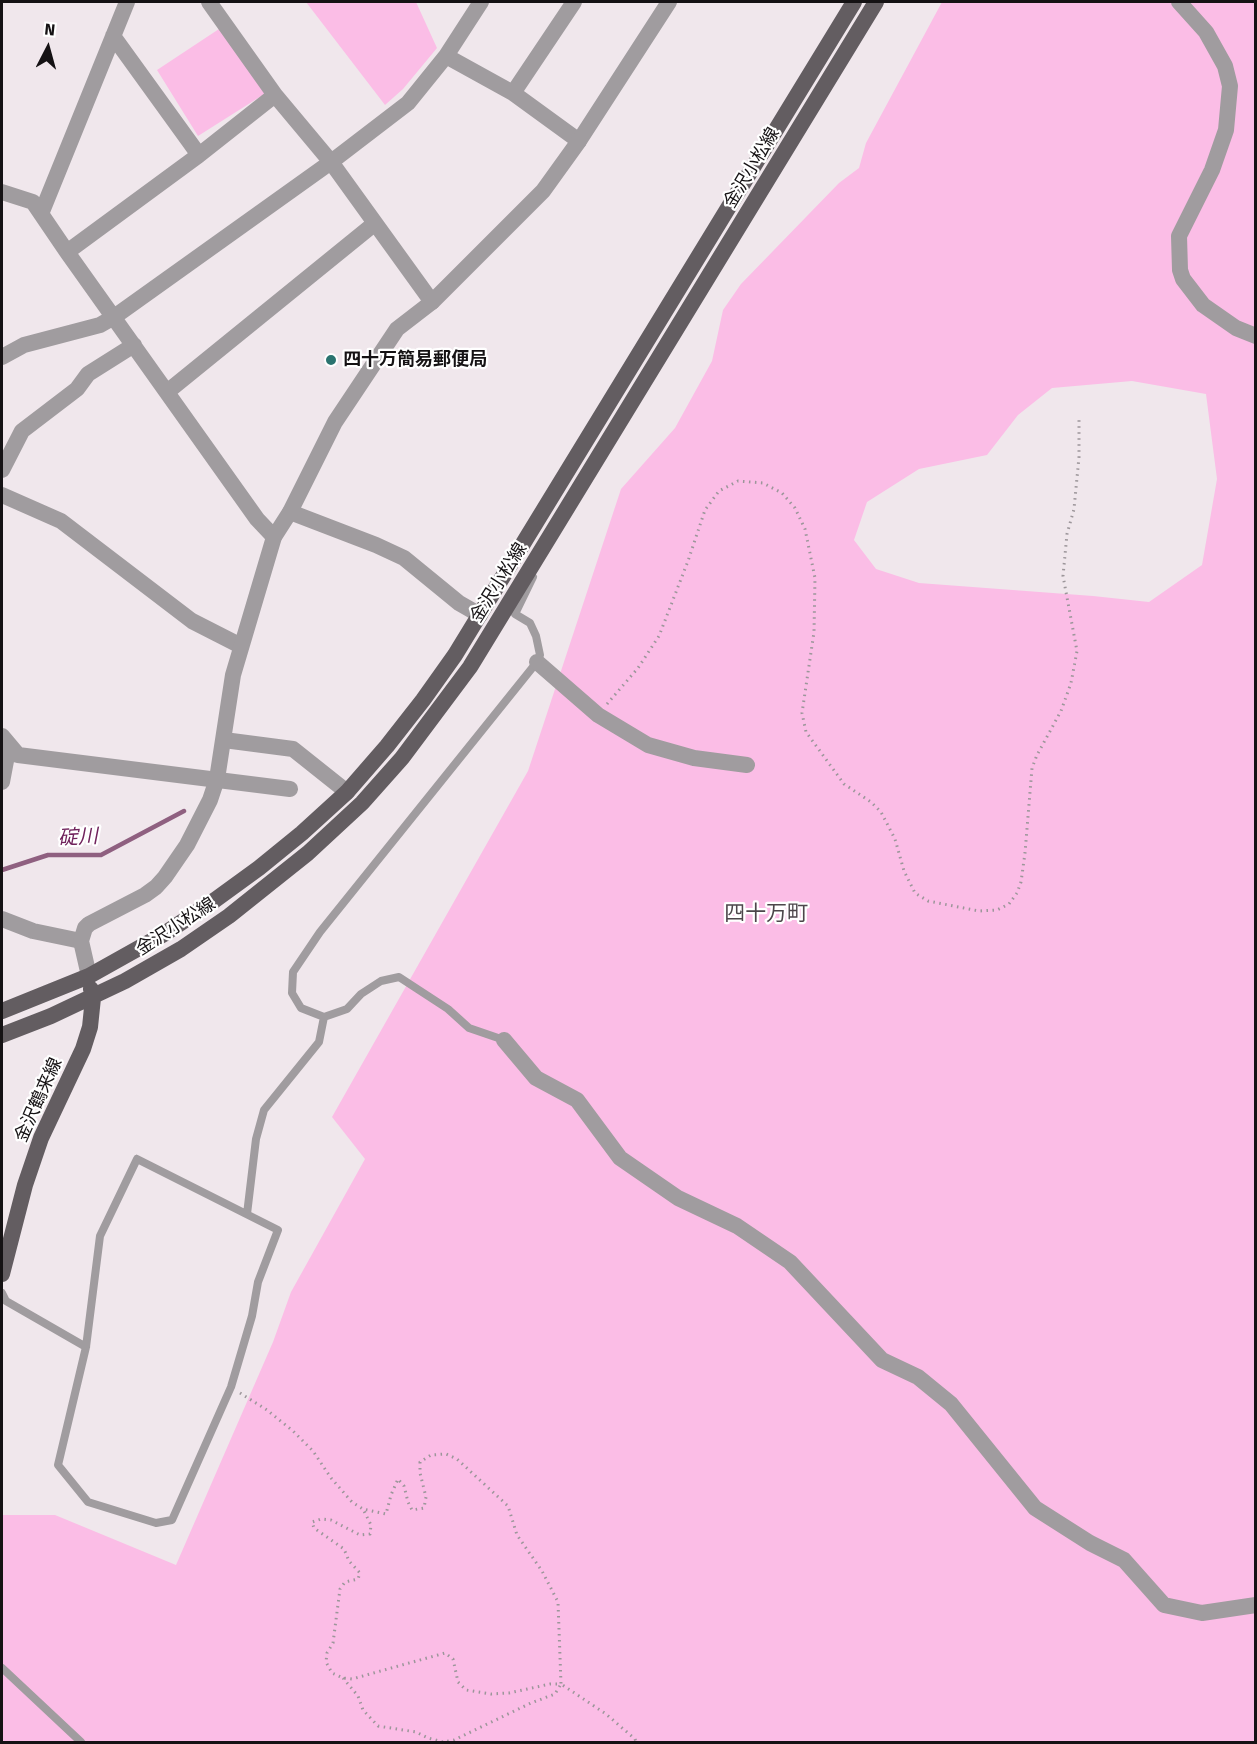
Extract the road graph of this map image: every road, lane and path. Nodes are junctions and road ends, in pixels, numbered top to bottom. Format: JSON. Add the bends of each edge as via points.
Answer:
{"nodes":[{"id":1,"x":127,"y":2,"type":"edge"},
{"id":2,"x":209,"y":2,"type":"edge"},
{"id":3,"x":460,"y":2,"type":"edge"},
{"id":4,"x":574,"y":2,"type":"edge"},
{"id":5,"x":669,"y":2,"type":"edge"},
{"id":6,"x":854,"y":2,"type":"edge"},
{"id":7,"x":876,"y":2,"type":"edge"},
{"id":8,"x":1179,"y":2,"type":"edge"},
{"id":9,"x":478,"y":7,"type":"edge"},
{"id":10,"x":113,"y":36,"type":"junction"},
{"id":11,"x":446,"y":56,"type":"junction"},
{"id":12,"x":513,"y":93,"type":"junction"},
{"id":13,"x":275,"y":95,"type":"junction"},
{"id":14,"x":579,"y":141,"type":"junction"},
{"id":15,"x":199,"y":155,"type":"junction"},
{"id":16,"x":331,"y":162,"type":"junction"},
{"id":17,"x":2,"y":192,"type":"edge"},
{"id":18,"x":41,"y":214,"type":"junction"},
{"id":19,"x":374,"y":224,"type":"junction"},
{"id":20,"x":66,"y":252,"type":"junction"},
{"id":21,"x":432,"y":302,"type":"junction"},
{"id":22,"x":114,"y":317,"type":"junction"},
{"id":23,"x":1256,"y":336,"type":"edge"},
{"id":24,"x":134,"y":345,"type":"junction"},
{"id":25,"x":2,"y":357,"type":"edge"},
{"id":26,"x":167,"y":392,"type":"junction"},
{"id":27,"x":1079,"y":420,"type":"dead end"},
{"id":28,"x":2,"y":470,"type":"edge"},
{"id":29,"x":2,"y":495,"type":"edge"},
{"id":30,"x":290,"y":512,"type":"junction"},
{"id":31,"x":559,"y":523,"type":"junction"},
{"id":32,"x":274,"y":537,"type":"junction"},
{"id":33,"x":480,"y":615,"type":"junction"},
{"id":34,"x":241,"y":646,"type":"junction"},
{"id":35,"x":537,"y":662,"type":"junction"},
{"id":36,"x":598,"y":715,"type":"junction"},
{"id":37,"x":224,"y":740,"type":"junction"},
{"id":38,"x":5,"y":741,"type":"edge"},
{"id":39,"x":747,"y":765,"type":"dead end"},
{"id":40,"x":217,"y":779,"type":"junction"},
{"id":41,"x":2,"y":783,"type":"edge"},
{"id":42,"x":290,"y":789,"type":"dead end"},
{"id":43,"x":347,"y":792,"type":"junction"},
{"id":44,"x":2,"y":919,"type":"edge"},
{"id":45,"x":81,"y":941,"type":"junction"},
{"id":46,"x":89,"y":976,"type":"junction"},
{"id":47,"x":93,"y":998,"type":"junction"},
{"id":48,"x":2,"y":1011,"type":"edge"},
{"id":49,"x":324,"y":1017,"type":"junction"},
{"id":50,"x":2,"y":1035,"type":"edge"},
{"id":51,"x":504,"y":1040,"type":"joint"},
{"id":52,"x":247,"y":1214,"type":"junction"},
{"id":53,"x":2,"y":1274,"type":"edge"},
{"id":54,"x":2,"y":1293,"type":"edge"},
{"id":55,"x":86,"y":1347,"type":"junction"},
{"id":56,"x":231,"y":1387,"type":"junction"},
{"id":57,"x":363,"y":1509,"type":"junction"},
{"id":58,"x":1256,"y":1605,"type":"edge"},
{"id":59,"x":2,"y":1668,"type":"edge"},
{"id":60,"x":343,"y":1678,"type":"junction"},
{"id":61,"x":561,"y":1684,"type":"junction"},
{"id":62,"x":81,"y":1743,"type":"edge"},
{"id":63,"x":636,"y":1743,"type":"edge"}],
"edges":[{"from":1,"to":10,"type":"street"},
{"from":2,"to":13,"type":"street"},
{"from":3,"to":9,"type":"street"},
{"from":4,"to":12,"type":"street"},
{"from":5,"to":14,"type":"street"},
{"from":6,"to":33,"type":"main road","name":"金沢小松線"},
{"from":7,"to":31,"type":"main road","name":"金沢小松線"},
{"from":8,"to":23,"type":"street","via":[[1206,32],[1226,66],[1230,86],[1226,130],[1212,170],[1179,236],[1180,270],[1203,305],[1236,328]]},
{"from":9,"to":11,"type":"street"},
{"from":10,"to":15,"type":"street"},
{"from":10,"to":18,"type":"street"},
{"from":11,"to":12,"type":"street"},
{"from":11,"to":16,"type":"street","via":[[408,103]]},
{"from":12,"to":14,"type":"street"},
{"from":13,"to":15,"type":"street"},
{"from":13,"to":16,"type":"street"},
{"from":14,"to":21,"type":"street","via":[[543,191]]},
{"from":15,"to":20,"type":"street"},
{"from":16,"to":19,"type":"street"},
{"from":16,"to":22,"type":"street"},
{"from":17,"to":18,"type":"street","via":[[33,202]]},
{"from":18,"to":20,"type":"street"},
{"from":19,"to":21,"type":"street"},
{"from":19,"to":26,"type":"street"},
{"from":20,"to":22,"type":"street"},
{"from":21,"to":30,"type":"street","via":[[397,328],[335,422]]},
{"from":22,"to":24,"type":"street"},
{"from":22,"to":25,"type":"street","via":[[100,325],[24,345]]},
{"from":24,"to":26,"type":"street"},
{"from":24,"to":28,"type":"street","via":[[88,374],[77,389],[22,431]]},
{"from":26,"to":32,"type":"street"},
{"from":27,"to":36,"type":"path","via":[[1075,498],[1063,576],[1077,651],[1061,711],[1032,768],[1021,882],[1009,904],[997,910],[979,911],[928,901],[915,892],[881,812],[844,784],[806,732],[802,713],[814,632],[815,578],[805,529],[795,508],[782,493],[763,483],[738,481],[718,491],[705,510],[659,636]]},
{"from":29,"to":34,"type":"street","via":[[61,521],[192,621]]},
{"from":30,"to":32,"type":"street"},
{"from":30,"to":33,"type":"street","via":[[404,558]]},
{"from":31,"to":35,"type":"lane","via":[[516,614],[530,623],[536,636],[540,655]]},
{"from":31,"to":47,"type":"main road","name":"金沢小松線","via":[[470,667],[402,758],[362,803],[308,854],[229,916],[181,949]]},
{"from":32,"to":34,"type":"street"},
{"from":33,"to":43,"type":"main road","name":"金沢小松線","via":[[423,700]]},
{"from":34,"to":37,"type":"street"},
{"from":35,"to":36,"type":"street"},
{"from":35,"to":49,"type":"lane","via":[[320,932],[293,972],[292,993],[302,1008]]},
{"from":36,"to":39,"type":"street","via":[[648,745],[694,758]]},
{"from":37,"to":40,"type":"street"},
{"from":37,"to":43,"type":"street","via":[[293,749]]},
{"from":38,"to":40,"type":"street","via":[[18,755]]},
{"from":38,"to":41,"type":"street"},
{"from":40,"to":42,"type":"street"},
{"from":40,"to":45,"type":"street","via":[[200,821],[165,877],[146,895],[89,924]]},
{"from":43,"to":46,"type":"main road","name":"金沢小松線","via":[[260,868],[164,934]]},
{"from":44,"to":45,"type":"street","via":[[33,932]]},
{"from":45,"to":46,"type":"street"},
{"from":46,"to":47,"type":"main road","name":"金沢鶴来線"},
{"from":46,"to":48,"type":"main road","name":"金沢小松線"},
{"from":47,"to":50,"type":"main road","name":"金沢小松線"},
{"from":47,"to":53,"type":"main road","name":"金沢鶴来線","via":[[83,1049],[41,1138]]},
{"from":49,"to":51,"type":"lane","via":[[347,1009],[381,981],[399,977],[469,1028]]},
{"from":49,"to":52,"type":"lane","via":[[319,1042],[264,1110],[256,1139]]},
{"from":51,"to":58,"type":"street","via":[[536,1078],[577,1100],[620,1158],[678,1198],[737,1226],[790,1262],[882,1360],[918,1377],[951,1404],[1035,1508],[1124,1560],[1164,1605],[1202,1613]]},
{"from":52,"to":55,"type":"lane","via":[[137,1159],[100,1236]]},
{"from":52,"to":56,"type":"lane","via":[[278,1230],[258,1282]]},
{"from":54,"to":55,"type":"lane","via":[[6,1301]]},
{"from":55,"to":56,"type":"lane","via":[[58,1465],[88,1502],[156,1523],[172,1520]]},
{"from":56,"to":57,"type":"path","via":[[293,1431],[313,1451],[330,1478]]},
{"from":57,"to":60,"type":"path","via":[[372,1526],[370,1534],[360,1534],[331,1520],[312,1522],[314,1528],[344,1549],[360,1573],[358,1579],[345,1582],[340,1589],[333,1643],[327,1653],[326,1662],[332,1673]]},
{"from":57,"to":61,"type":"path","via":[[386,1514],[398,1479],[412,1510],[424,1508],[420,1462],[431,1455],[446,1454],[457,1459],[508,1506],[517,1535],[542,1570],[558,1602]]},
{"from":59,"to":62,"type":"lane"},
{"from":60,"to":61,"type":"path","via":[[352,1679],[445,1653],[453,1659],[458,1682],[466,1690],[508,1693]]},
{"from":60,"to":61,"type":"path","via":[[378,1726],[416,1732],[443,1742],[555,1694]]},
{"from":61,"to":63,"type":"path","via":[[606,1714]]}]}
